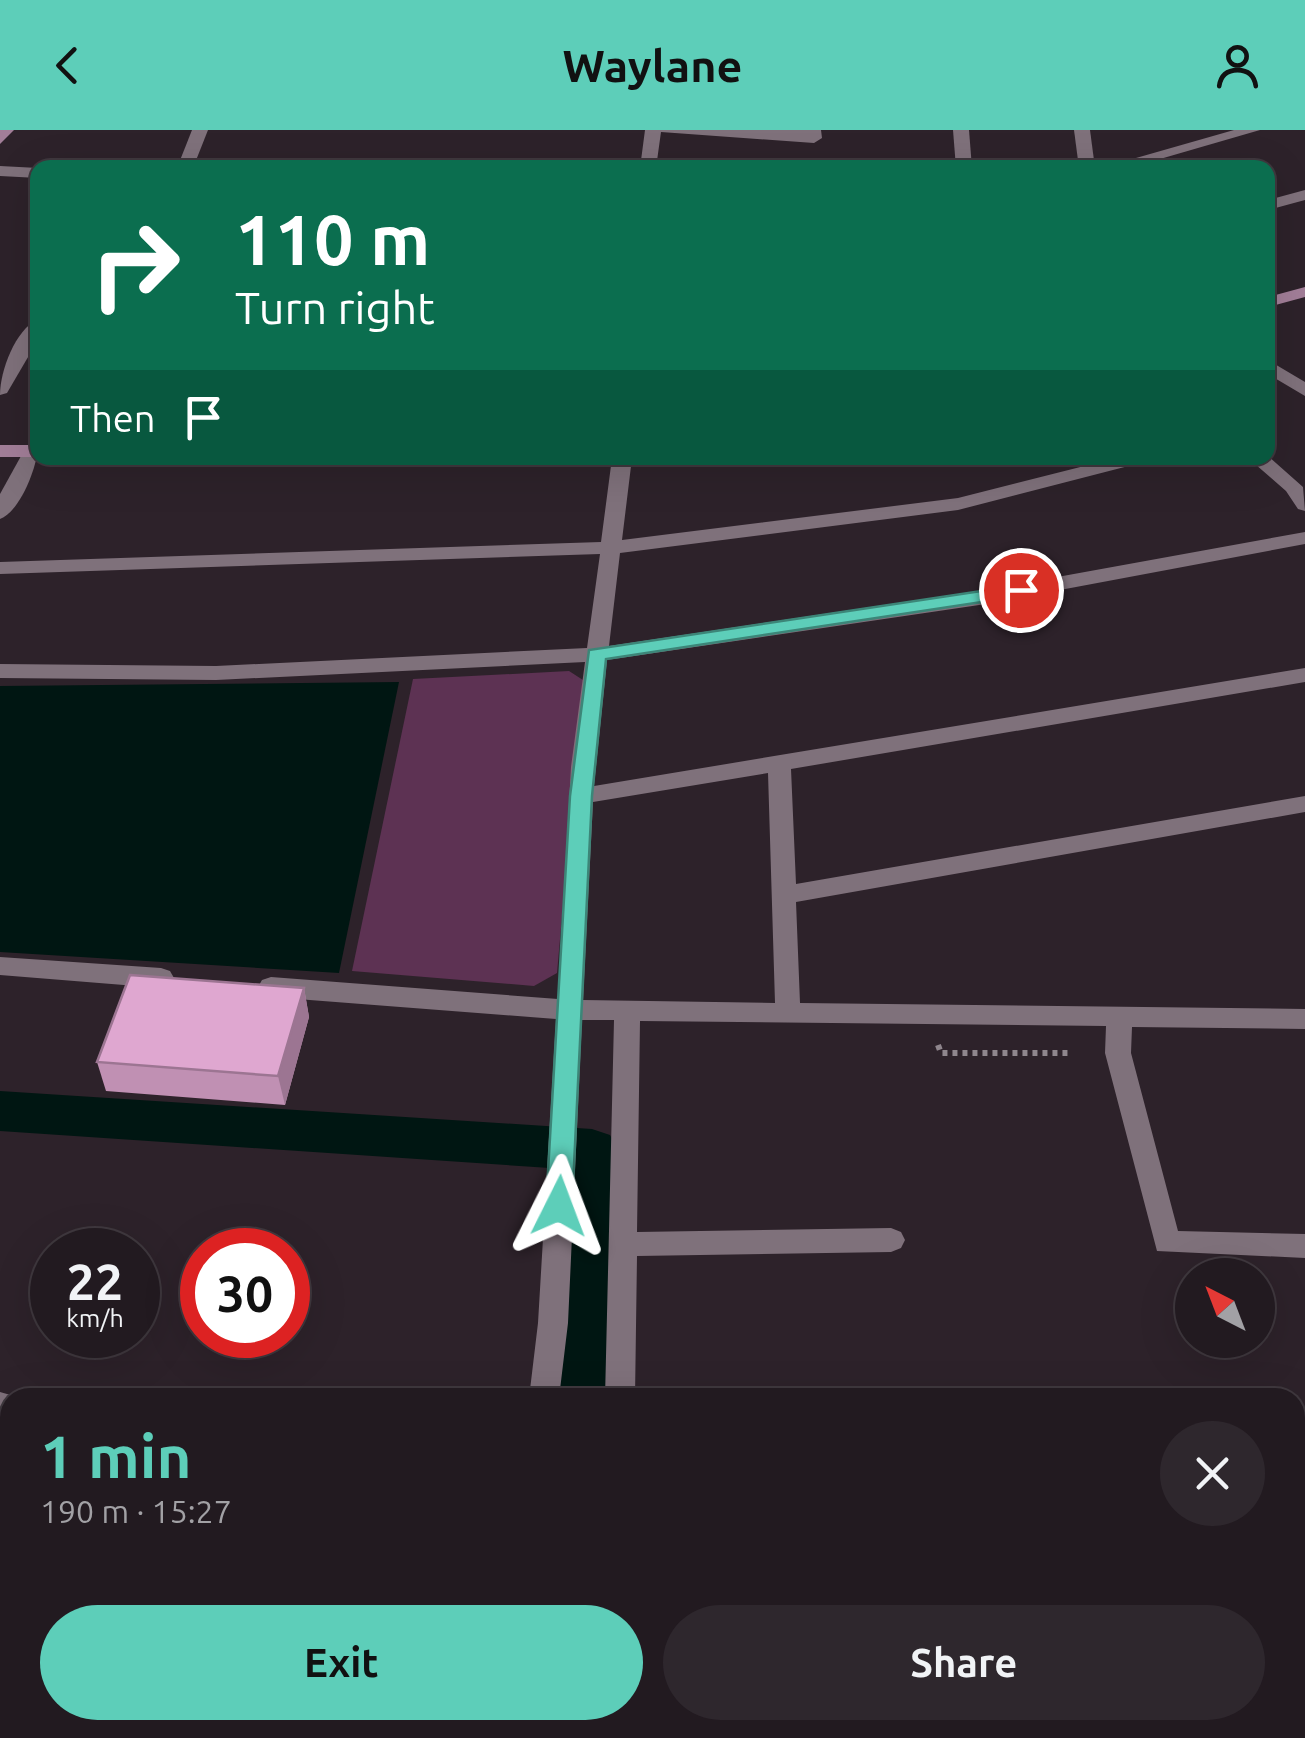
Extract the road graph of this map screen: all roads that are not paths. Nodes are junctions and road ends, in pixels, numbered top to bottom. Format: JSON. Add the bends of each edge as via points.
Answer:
{"nodes":[{"id":1,"x":4,"y":130,"type":"edge"},
{"id":2,"x":200,"y":130,"type":"edge"},
{"id":3,"x":653,"y":130,"type":"edge"},
{"id":4,"x":668,"y":130,"type":"edge"},
{"id":5,"x":813,"y":130,"type":"edge"},
{"id":6,"x":961,"y":130,"type":"edge"},
{"id":7,"x":1082,"y":130,"type":"edge"},
{"id":8,"x":1252,"y":130,"type":"edge"},
{"id":9,"x":0,"y":139,"type":"edge"},
{"id":10,"x":188,"y":160,"type":"edge"},
{"id":11,"x":649,"y":160,"type":"edge"},
{"id":12,"x":963,"y":160,"type":"edge"},
{"id":13,"x":1086,"y":160,"type":"edge"},
{"id":14,"x":1138,"y":160,"type":"edge"},
{"id":15,"x":0,"y":171,"type":"edge"},
{"id":16,"x":30,"y":173,"type":"edge"},
{"id":17,"x":1305,"y":195,"type":"edge"},
{"id":18,"x":1275,"y":202,"type":"edge"},
{"id":19,"x":1286,"y":297,"type":"edge"},
{"id":20,"x":1305,"y":310,"type":"edge"},
{"id":21,"x":28,"y":357,"type":"edge"},
{"id":22,"x":1275,"y":375,"type":"edge"},
{"id":23,"x":0,"y":389,"type":"edge"},
{"id":24,"x":1305,"y":390,"type":"edge"},
{"id":25,"x":0,"y":452,"type":"edge"},
{"id":26,"x":30,"y":452,"type":"edge"},
{"id":27,"x":30,"y":461,"type":"edge"},
{"id":28,"x":621,"y":465,"type":"edge"},
{"id":29,"x":1110,"y":465,"type":"edge"},
{"id":30,"x":1267,"y":465,"type":"edge"},
{"id":31,"x":1305,"y":505,"type":"edge"},
{"id":32,"x":0,"y":513,"type":"edge"},
{"id":33,"x":1305,"y":538,"type":"edge"},
{"id":34,"x":609,"y":548,"type":"junction"},
{"id":35,"x":0,"y":568,"type":"edge"},
{"id":36,"x":596,"y":654,"type":"junction"},
{"id":37,"x":0,"y":671,"type":"edge"},
{"id":38,"x":1305,"y":675,"type":"edge"},
{"id":39,"x":779,"y":762,"type":"junction"},
{"id":40,"x":581,"y":796,"type":"junction"},
{"id":41,"x":1305,"y":804,"type":"edge"},
{"id":42,"x":784,"y":895,"type":"junction"},
{"id":43,"x":0,"y":966,"type":"edge"},
{"id":44,"x":196,"y":981,"type":"edge"},
{"id":45,"x":236,"y":984,"type":"edge"},
{"id":46,"x":569,"y":1010,"type":"junction"},
{"id":47,"x":627,"y":1012,"type":"junction"},
{"id":48,"x":788,"y":1015,"type":"junction"},
{"id":49,"x":1119,"y":1018,"type":"junction"},
{"id":50,"x":1305,"y":1018,"type":"edge"},
{"id":51,"x":891,"y":1240,"type":"dead end"},
{"id":52,"x":623,"y":1244,"type":"junction"},
{"id":53,"x":1305,"y":1246,"type":"edge"},
{"id":54,"x":545,"y":1388,"type":"edge"},
{"id":55,"x":620,"y":1388,"type":"edge"}],
"edges":[{"from":1,"to":9,"type":"street"},
{"from":2,"to":10,"type":"street"},
{"from":3,"to":11,"type":"street"},
{"from":4,"to":5,"type":"street","via":[[814,138]]},
{"from":6,"to":12,"type":"street"},
{"from":7,"to":13,"type":"street"},
{"from":8,"to":14,"type":"street"},
{"from":15,"to":16,"type":"street"},
{"from":17,"to":18,"type":"street"},
{"from":19,"to":20,"type":"street"},
{"from":21,"to":23,"type":"street"},
{"from":22,"to":24,"type":"street"},
{"from":25,"to":26,"type":"street"},
{"from":27,"to":32,"type":"street"},
{"from":28,"to":34,"type":"street"},
{"from":29,"to":34,"type":"street","via":[[958,504]]},
{"from":30,"to":31,"type":"street"},
{"from":33,"to":36,"type":"street","via":[[986,597]]},
{"from":34,"to":35,"type":"street"},
{"from":34,"to":36,"type":"street"},
{"from":36,"to":37,"type":"street","via":[[216,672]]},
{"from":36,"to":40,"type":"street"},
{"from":38,"to":39,"type":"street"},
{"from":39,"to":40,"type":"street"},
{"from":39,"to":42,"type":"street"},
{"from":40,"to":46,"type":"street"},
{"from":41,"to":42,"type":"street"},
{"from":42,"to":48,"type":"street"},
{"from":43,"to":44,"type":"street"},
{"from":45,"to":46,"type":"street"},
{"from":46,"to":47,"type":"street"},
{"from":46,"to":54,"type":"street"},
{"from":47,"to":48,"type":"street"},
{"from":47,"to":52,"type":"street"},
{"from":48,"to":49,"type":"street"},
{"from":49,"to":50,"type":"street"},
{"from":49,"to":53,"type":"street","via":[[1118,1053],[1167,1243]]},
{"from":51,"to":52,"type":"street"},
{"from":52,"to":55,"type":"street"}]}
